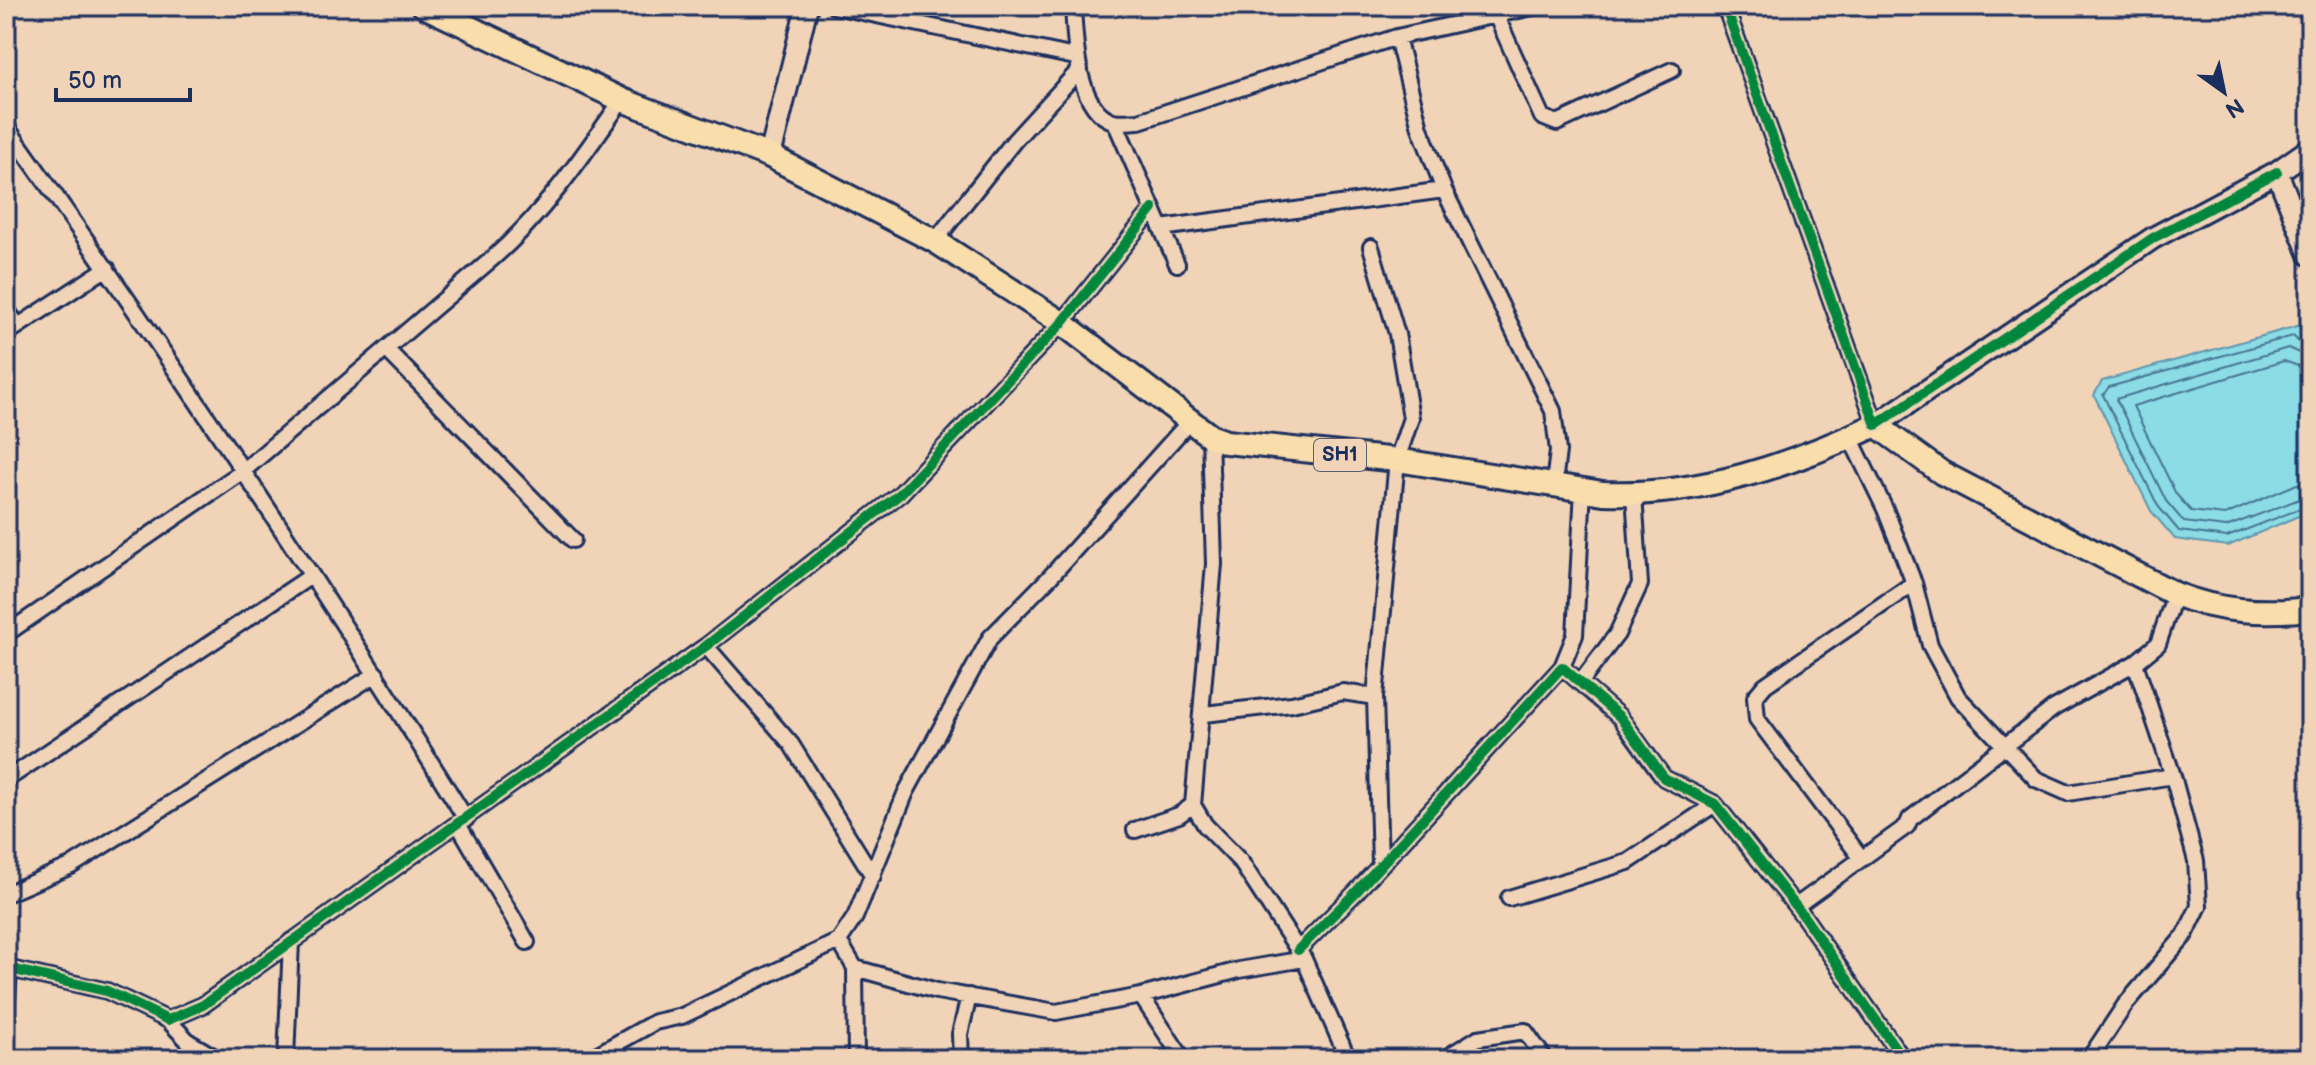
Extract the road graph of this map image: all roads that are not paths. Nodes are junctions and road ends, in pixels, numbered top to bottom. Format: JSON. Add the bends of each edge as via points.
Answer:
{"nodes":[{"id":1,"x":424,"y":6,"type":"edge"},
{"id":2,"x":807,"y":6,"type":"edge"},
{"id":3,"x":834,"y":6,"type":"edge"},
{"id":4,"x":1073,"y":6,"type":"edge"},
{"id":5,"x":1537,"y":6,"type":"edge"},
{"id":6,"x":1725,"y":6,"type":"edge"},
{"id":7,"x":1496,"y":15,"type":"junction"},
{"id":8,"x":1397,"y":37,"type":"junction"},
{"id":9,"x":1078,"y":63,"type":"junction"},
{"id":10,"x":1672,"y":70,"type":"dead end"},
{"id":11,"x":622,"y":100,"type":"junction"},
{"id":12,"x":1115,"y":122,"type":"junction"},
{"id":13,"x":6,"y":126,"type":"edge"},
{"id":14,"x":2310,"y":149,"type":"edge"},
{"id":15,"x":770,"y":156,"type":"junction"},
{"id":16,"x":2277,"y":172,"type":"junction"},
{"id":17,"x":1444,"y":190,"type":"junction"},
{"id":18,"x":1153,"y":209,"type":"junction"},
{"id":19,"x":1161,"y":228,"type":"junction"},
{"id":20,"x":935,"y":241,"type":"junction"},
{"id":21,"x":1371,"y":247,"type":"dead end"},
{"id":22,"x":2310,"y":255,"type":"edge"},
{"id":23,"x":1177,"y":264,"type":"dead end"},
{"id":24,"x":107,"y":268,"type":"junction"},
{"id":25,"x":6,"y":309,"type":"edge"},
{"id":26,"x":1062,"y":323,"type":"junction"},
{"id":27,"x":12,"y":330,"type":"edge"},
{"id":28,"x":386,"y":349,"type":"junction"},
{"id":29,"x":1190,"y":421,"type":"junction"},
{"id":30,"x":1876,"y":425,"type":"junction"},
{"id":31,"x":1210,"y":436,"type":"junction"},
{"id":32,"x":1850,"y":437,"type":"junction"},
{"id":33,"x":1397,"y":460,"type":"junction"},
{"id":34,"x":243,"y":471,"type":"junction"},
{"id":35,"x":1554,"y":484,"type":"junction"},
{"id":36,"x":1583,"y":489,"type":"junction"},
{"id":37,"x":1634,"y":494,"type":"junction"},
{"id":38,"x":573,"y":540,"type":"dead end"},
{"id":39,"x":311,"y":576,"type":"junction"},
{"id":40,"x":1914,"y":583,"type":"junction"},
{"id":41,"x":2175,"y":594,"type":"junction"},
{"id":42,"x":2310,"y":609,"type":"edge"},
{"id":43,"x":6,"y":634,"type":"edge"},
{"id":44,"x":706,"y":646,"type":"junction"},
{"id":45,"x":2135,"y":663,"type":"junction"},
{"id":46,"x":1562,"y":667,"type":"junction"},
{"id":47,"x":376,"y":674,"type":"junction"},
{"id":48,"x":1580,"y":683,"type":"junction"},
{"id":49,"x":1375,"y":697,"type":"junction"},
{"id":50,"x":1204,"y":714,"type":"junction"},
{"id":51,"x":2005,"y":746,"type":"junction"},
{"id":52,"x":2173,"y":776,"type":"junction"},
{"id":53,"x":6,"y":780,"type":"edge"},
{"id":54,"x":1715,"y":804,"type":"junction"},
{"id":55,"x":1193,"y":805,"type":"junction"},
{"id":56,"x":462,"y":822,"type":"junction"},
{"id":57,"x":1135,"y":830,"type":"dead end"},
{"id":58,"x":1862,"y":859,"type":"junction"},
{"id":59,"x":1380,"y":863,"type":"junction"},
{"id":60,"x":873,"y":876,"type":"junction"},
{"id":61,"x":6,"y":894,"type":"edge"},
{"id":62,"x":1509,"y":898,"type":"dead end"},
{"id":63,"x":1796,"y":906,"type":"junction"},
{"id":64,"x":291,"y":941,"type":"junction"},
{"id":65,"x":839,"y":941,"type":"junction"},
{"id":66,"x":527,"y":942,"type":"dead end"},
{"id":67,"x":1301,"y":954,"type":"junction"},
{"id":68,"x":7,"y":968,"type":"edge"},
{"id":69,"x":855,"y":968,"type":"junction"},
{"id":70,"x":969,"y":996,"type":"junction"},
{"id":71,"x":1141,"y":996,"type":"junction"},
{"id":72,"x":6,"y":1017,"type":"edge"},
{"id":73,"x":168,"y":1020,"type":"junction"},
{"id":74,"x":218,"y":1059,"type":"edge"},
{"id":75,"x":286,"y":1059,"type":"edge"},
{"id":76,"x":589,"y":1059,"type":"edge"},
{"id":77,"x":856,"y":1059,"type":"edge"},
{"id":78,"x":961,"y":1059,"type":"edge"},
{"id":79,"x":1183,"y":1059,"type":"edge"},
{"id":80,"x":1348,"y":1059,"type":"edge"},
{"id":81,"x":1444,"y":1059,"type":"edge"},
{"id":82,"x":1545,"y":1059,"type":"edge"},
{"id":83,"x":1903,"y":1059,"type":"edge"},
{"id":84,"x":2089,"y":1059,"type":"edge"}],
"edges":[{"from":1,"to":11,"type":"main road","number":"SH1"},
{"from":2,"to":15,"type":"street"},
{"from":3,"to":9,"type":"street"},
{"from":4,"to":9,"type":"street"},
{"from":5,"to":7,"type":"street"},
{"from":6,"to":30,"type":"street"},
{"from":7,"to":8,"type":"street"},
{"from":7,"to":10,"type":"street","via":[[1542,117],[1551,123]]},
{"from":8,"to":12,"type":"street","via":[[1139,121]]},
{"from":8,"to":17,"type":"street","via":[[1420,128]]},
{"from":9,"to":12,"type":"street","via":[[1094,109]]},
{"from":9,"to":20,"type":"street"},
{"from":11,"to":15,"type":"main road","number":"SH1"},
{"from":11,"to":28,"type":"street","via":[[531,224]]},
{"from":12,"to":18,"type":"street"},
{"from":13,"to":24,"type":"street"},
{"from":14,"to":16,"type":"street"},
{"from":15,"to":20,"type":"main road","number":"SH1"},
{"from":16,"to":22,"type":"street"},
{"from":16,"to":30,"type":"street","via":[[2153,238]]},
{"from":17,"to":19,"type":"street"},
{"from":17,"to":35,"type":"street","via":[[1553,411],[1558,451]]},
{"from":18,"to":19,"type":"street"},
{"from":18,"to":26,"type":"street"},
{"from":19,"to":23,"type":"street"},
{"from":20,"to":26,"type":"main road","number":"SH1"},
{"from":21,"to":33,"type":"street","via":[[1408,391],[1411,418]]},
{"from":24,"to":27,"type":"street"},
{"from":24,"to":34,"type":"street"},
{"from":25,"to":27,"type":"street"},
{"from":26,"to":29,"type":"main road","number":"SH1"},
{"from":26,"to":44,"type":"street","via":[[900,494]]},
{"from":28,"to":34,"type":"street"},
{"from":28,"to":38,"type":"street"},
{"from":29,"to":31,"type":"main road","number":"SH1"},
{"from":29,"to":60,"type":"street","via":[[990,638],[906,792]]},
{"from":30,"to":32,"type":"main road","number":"SH1"},
{"from":30,"to":41,"type":"main road","via":[[1942,473]]},
{"from":31,"to":33,"type":"main road","number":"SH1","via":[[1253,447]]},
{"from":31,"to":50,"type":"street","via":[[1214,564]]},
{"from":32,"to":37,"type":"main road","number":"SH1","via":[[1803,457],[1709,484]]},
{"from":32,"to":40,"type":"street"},
{"from":33,"to":35,"type":"main road","number":"SH1"},
{"from":33,"to":49,"type":"street"},
{"from":34,"to":39,"type":"street"},
{"from":34,"to":43,"type":"street"},
{"from":35,"to":36,"type":"main road","number":"SH1"},
{"from":36,"to":37,"type":"main road","number":"SH1"},
{"from":36,"to":46,"type":"street","via":[[1575,635]]},
{"from":37,"to":48,"type":"street","via":[[1640,584],[1617,634]]},
{"from":39,"to":47,"type":"street"},
{"from":39,"to":53,"type":"street"},
{"from":40,"to":51,"type":"street","via":[[1930,645],[1958,697]]},
{"from":40,"to":58,"type":"street","via":[[1755,697],[1757,719]]},
{"from":41,"to":42,"type":"main road","via":[[2207,607],[2247,612]]},
{"from":41,"to":45,"type":"street","via":[[2158,644]]},
{"from":44,"to":56,"type":"street"},
{"from":44,"to":60,"type":"street","via":[[791,744]]},
{"from":45,"to":51,"type":"street","via":[[2054,708]]},
{"from":45,"to":52,"type":"street"},
{"from":46,"to":48,"type":"street"},
{"from":46,"to":59,"type":"street"},
{"from":47,"to":56,"type":"street"},
{"from":47,"to":61,"type":"street","via":[[71,866]]},
{"from":48,"to":54,"type":"street","via":[[1620,717],[1664,778]]},
{"from":49,"to":50,"type":"street","via":[[1343,692]]},
{"from":49,"to":59,"type":"street"},
{"from":50,"to":55,"type":"street"},
{"from":51,"to":52,"type":"street","via":[[2036,779],[2068,793]]},
{"from":51,"to":58,"type":"street"},
{"from":52,"to":84,"type":"street","via":[[2196,861],[2199,906],[2185,935],[2125,1005]]},
{"from":54,"to":62,"type":"street","via":[[1628,862]]},
{"from":54,"to":63,"type":"street"},
{"from":55,"to":57,"type":"street"},
{"from":55,"to":67,"type":"street","via":[[1241,862]]},
{"from":56,"to":64,"type":"street"},
{"from":56,"to":66,"type":"street"},
{"from":58,"to":63,"type":"street"},
{"from":59,"to":67,"type":"street"},
{"from":60,"to":65,"type":"street"},
{"from":63,"to":83,"type":"street"},
{"from":64,"to":73,"type":"street","via":[[203,1005]]},
{"from":64,"to":75,"type":"street"},
{"from":65,"to":69,"type":"street"},
{"from":65,"to":76,"type":"street","via":[[682,1016],[655,1022]]},
{"from":67,"to":71,"type":"street"},
{"from":67,"to":80,"type":"street"},
{"from":68,"to":72,"type":"street"},
{"from":68,"to":73,"type":"street","via":[[107,991]]},
{"from":69,"to":70,"type":"street"},
{"from":69,"to":77,"type":"street"},
{"from":70,"to":71,"type":"street","via":[[1056,1012]]},
{"from":70,"to":78,"type":"street","via":[[960,1034]]},
{"from":71,"to":79,"type":"street"},
{"from":73,"to":74,"type":"street","via":[[189,1042]]},
{"from":81,"to":82,"type":"street","via":[[1478,1038],[1525,1031]]}]}
